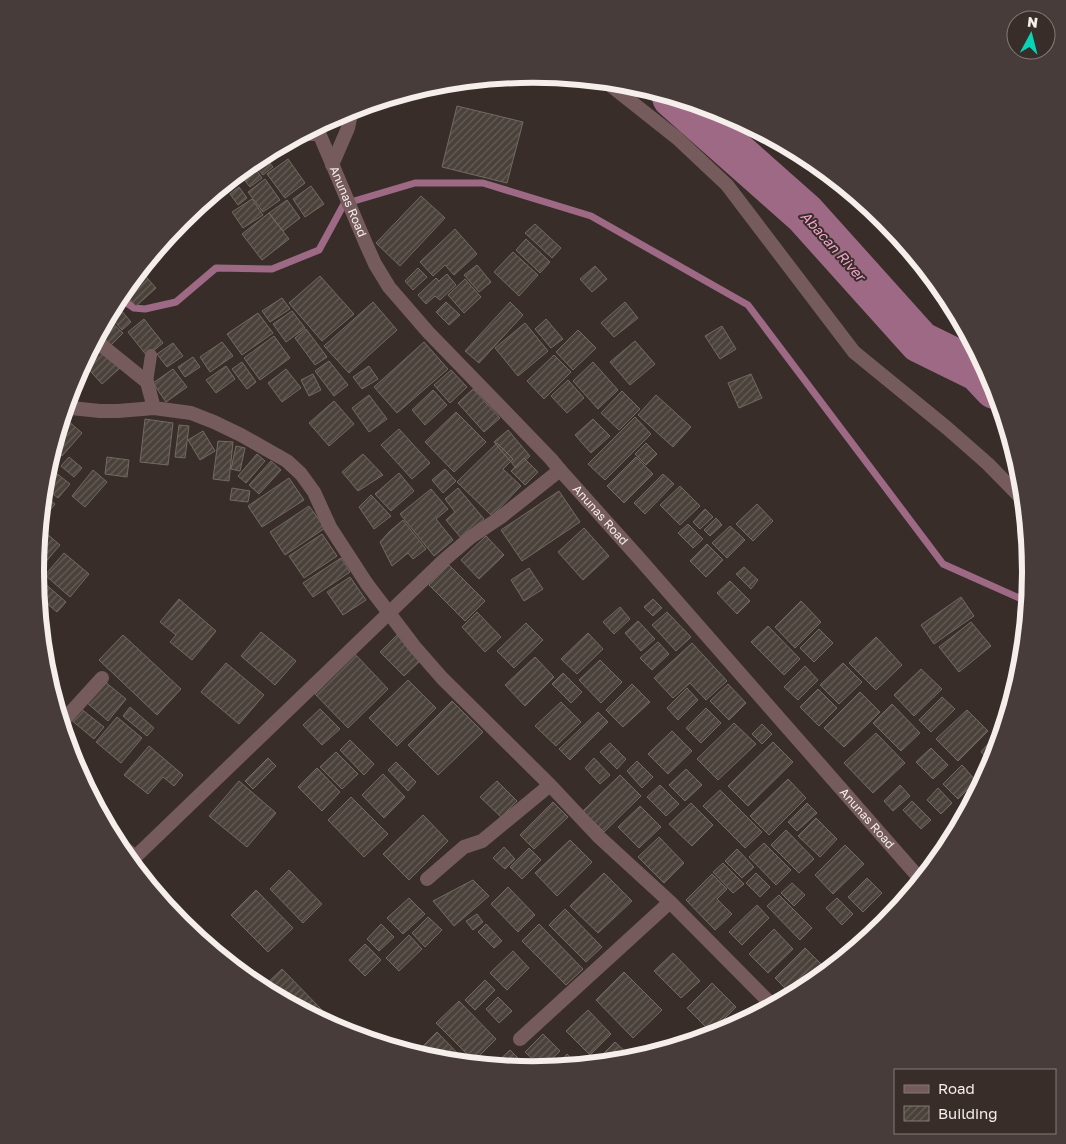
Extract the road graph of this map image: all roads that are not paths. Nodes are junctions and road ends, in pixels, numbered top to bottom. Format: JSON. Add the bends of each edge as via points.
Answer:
{"nodes":[{"id":1,"x":617,"y":90,"type":"edge"},
{"id":2,"x":350,"y":119,"type":"edge"},
{"id":3,"x":319,"y":132,"type":"edge"},
{"id":4,"x":334,"y":170,"type":"junction"},
{"id":5,"x":100,"y":344,"type":"edge"},
{"id":6,"x":152,"y":355,"type":"dead end"},
{"id":7,"x":147,"y":382,"type":"junction"},
{"id":8,"x":154,"y":408,"type":"junction"},
{"id":9,"x":72,"y":410,"type":"edge"},
{"id":10,"x":560,"y":470,"type":"junction"},
{"id":11,"x":1015,"y":492,"type":"edge"},
{"id":12,"x":388,"y":611,"type":"junction"},
{"id":13,"x":102,"y":678,"type":"dead end"},
{"id":14,"x":66,"y":717,"type":"edge"},
{"id":15,"x":550,"y":785,"type":"junction"},
{"id":16,"x":135,"y":856,"type":"edge"},
{"id":17,"x":917,"y":875,"type":"edge"},
{"id":18,"x":427,"y":879,"type":"dead end"},
{"id":19,"x":670,"y":902,"type":"junction"},
{"id":20,"x":768,"y":1001,"type":"edge"},
{"id":21,"x":520,"y":1039,"type":"dead end"}],
"edges":[{"from":1,"to":11,"type":"street","via":[[677,138],[727,185],[854,352],[948,428]]},
{"from":2,"to":4,"type":"street"},
{"from":3,"to":4,"type":"street","name":"Anunas Road"},
{"from":4,"to":10,"type":"street","name":"Anunas Road","via":[[375,264],[389,287]]},
{"from":5,"to":7,"type":"street"},
{"from":6,"to":7,"type":"lane"},
{"from":7,"to":8,"type":"street"},
{"from":8,"to":9,"type":"street","via":[[118,412]]},
{"from":8,"to":12,"type":"street","via":[[191,413],[214,422],[287,461],[314,492],[330,527]]},
{"from":10,"to":12,"type":"street","via":[[501,517],[471,536]]},
{"from":10,"to":17,"type":"street","name":"Anunas Road"},
{"from":12,"to":15,"type":"street","via":[[442,678]]},
{"from":12,"to":16,"type":"street"},
{"from":13,"to":14,"type":"street"},
{"from":15,"to":18,"type":"street","via":[[482,841],[464,847]]},
{"from":15,"to":19,"type":"street","via":[[598,836]]},
{"from":19,"to":20,"type":"street"},
{"from":19,"to":21,"type":"street"}]}
